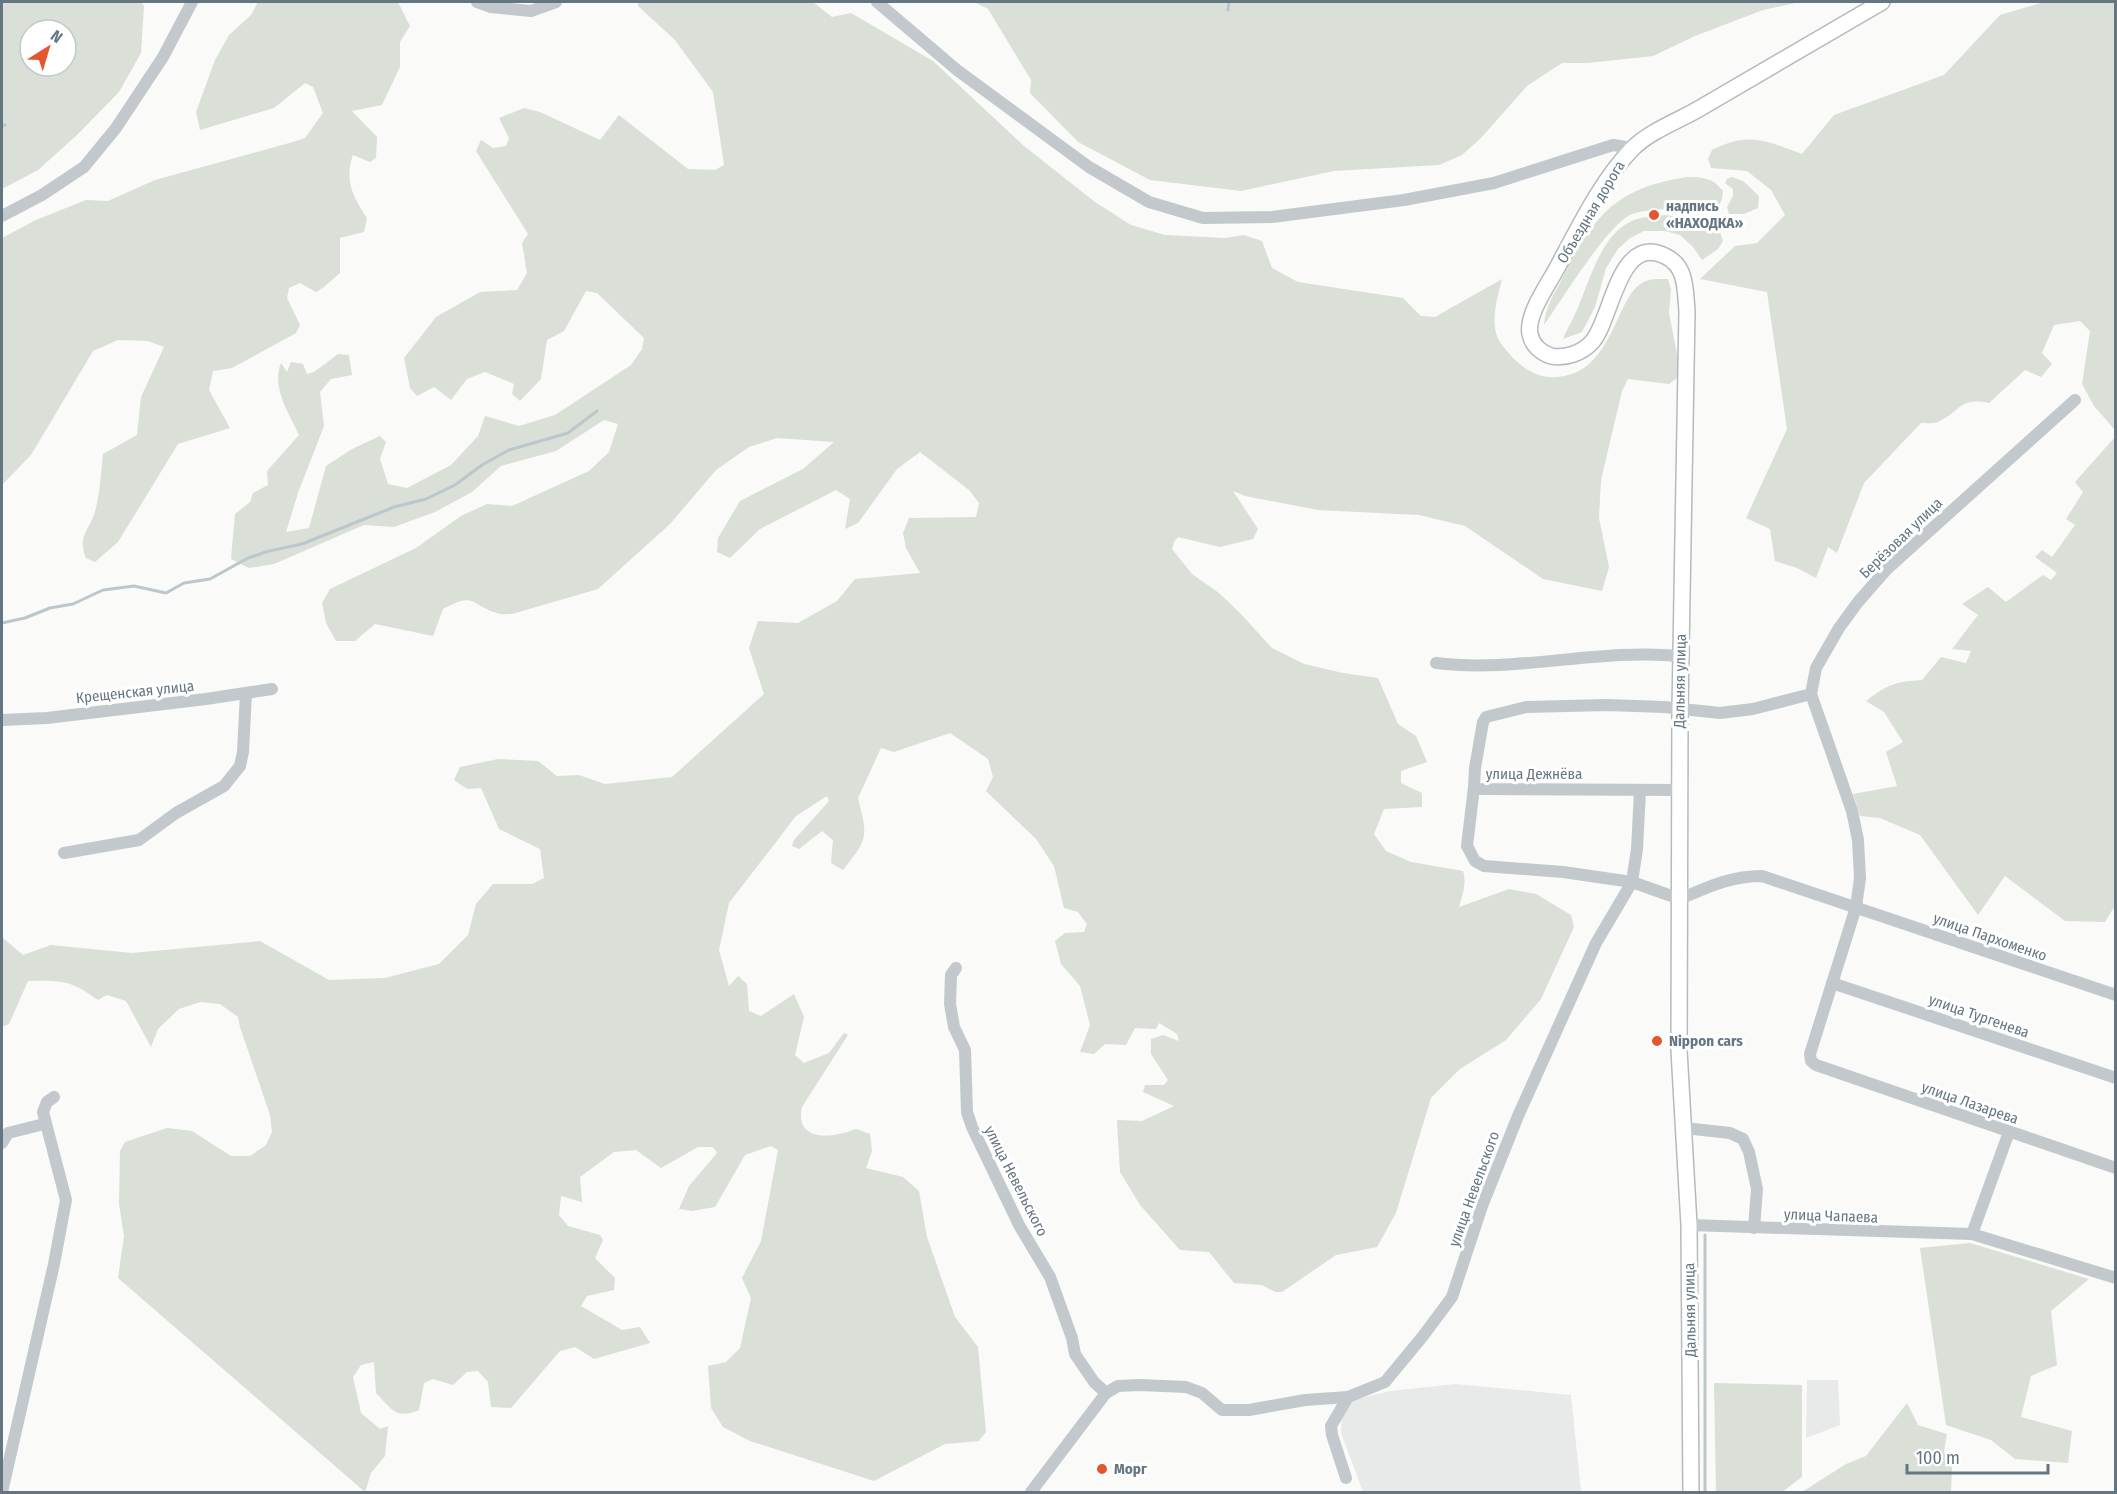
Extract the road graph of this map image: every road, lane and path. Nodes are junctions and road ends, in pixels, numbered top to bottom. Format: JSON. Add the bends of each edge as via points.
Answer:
{"nodes":[{"id":1,"x":192,"y":2,"type":"edge"},
{"id":2,"x":477,"y":2,"type":"edge"},
{"id":3,"x":556,"y":2,"type":"edge"},
{"id":4,"x":877,"y":2,"type":"edge"},
{"id":5,"x":1882,"y":2,"type":"edge"},
{"id":6,"x":1633,"y":148,"type":"junction"},
{"id":7,"x":2,"y":216,"type":"edge"},
{"id":8,"x":1653,"y":252,"type":"joint"},
{"id":9,"x":2075,"y":400,"type":"dead end"},
{"id":10,"x":1680,"y":656,"type":"junction"},
{"id":11,"x":1436,"y":663,"type":"dead end"},
{"id":12,"x":272,"y":689,"type":"dead end"},
{"id":13,"x":246,"y":693,"type":"junction"},
{"id":14,"x":1811,"y":694,"type":"junction"},
{"id":15,"x":1680,"y":708,"type":"junction"},
{"id":16,"x":2,"y":720,"type":"edge"},
{"id":17,"x":1474,"y":787,"type":"junction"},
{"id":18,"x":1680,"y":790,"type":"junction"},
{"id":19,"x":1640,"y":791,"type":"junction"},
{"id":20,"x":64,"y":854,"type":"dead end"},
{"id":21,"x":1632,"y":882,"type":"junction"},
{"id":22,"x":1680,"y":899,"type":"junction"},
{"id":23,"x":1856,"y":907,"type":"junction"},
{"id":24,"x":956,"y":968,"type":"dead end"},
{"id":25,"x":1832,"y":983,"type":"junction"},
{"id":26,"x":2115,"y":995,"type":"edge"},
{"id":27,"x":2115,"y":1078,"type":"edge"},
{"id":28,"x":54,"y":1097,"type":"dead end"},
{"id":29,"x":44,"y":1124,"type":"junction"},
{"id":30,"x":1684,"y":1128,"type":"junction"},
{"id":31,"x":2009,"y":1132,"type":"junction"},
{"id":32,"x":2,"y":1143,"type":"edge"},
{"id":33,"x":2115,"y":1168,"type":"edge"},
{"id":34,"x":1689,"y":1225,"type":"junction"},
{"id":35,"x":1754,"y":1228,"type":"junction"},
{"id":36,"x":1972,"y":1234,"type":"junction"},
{"id":37,"x":2115,"y":1278,"type":"edge"},
{"id":38,"x":1106,"y":1393,"type":"junction"},
{"id":39,"x":1348,"y":1397,"type":"junction"},
{"id":40,"x":1346,"y":1478,"type":"dead end"},
{"id":41,"x":2,"y":1492,"type":"edge"},
{"id":42,"x":1031,"y":1492,"type":"edge"},
{"id":43,"x":1691,"y":1492,"type":"edge"}],
"edges":[{"from":1,"to":7,"type":"street","via":[[163,57],[116,128],[84,167]]},
{"from":2,"to":3,"type":"street","via":[[531,10]]},
{"from":4,"to":6,"type":"street","via":[[957,70],[1089,167],[1149,202],[1203,218],[1272,217],[1404,200],[1494,183],[1613,146]]},
{"from":5,"to":6,"type":"main road","name":"Объездная дорога"},
{"from":6,"to":8,"type":"main road","name":"Объездная дорога","via":[[1604,186],[1533,314],[1530,335],[1536,346],[1549,355],[1566,357],[1586,347],[1601,328],[1626,267],[1638,256]]},
{"from":8,"to":10,"type":"main road","name":"Дальняя улица","via":[[1667,256],[1680,267],[1687,311]]},
{"from":9,"to":14,"type":"street","name":"Берёзовая улица","via":[[1887,568],[1839,628],[1816,668]]},
{"from":10,"to":11,"type":"street","via":[[1615,654],[1463,666]]},
{"from":10,"to":15,"type":"main road","name":"Дальняя улица"},
{"from":12,"to":13,"type":"street","name":"Крещенская улица"},
{"from":13,"to":16,"type":"street","name":"Крещенская улица"},
{"from":13,"to":20,"type":"street","via":[[240,766],[224,786],[139,840]]},
{"from":14,"to":15,"type":"street","via":[[1742,711],[1720,713]]},
{"from":14,"to":23,"type":"street","via":[[1854,820],[1860,878]]},
{"from":15,"to":17,"type":"street","name":"улица Дежнёва","via":[[1526,707],[1486,717]]},
{"from":15,"to":18,"type":"main road","name":"Дальняя улица"},
{"from":17,"to":19,"type":"street","name":"улица Дежнёва"},
{"from":17,"to":21,"type":"street","via":[[1467,846],[1475,861],[1484,866]]},
{"from":18,"to":19,"type":"street","name":"улица Дежнёва"},
{"from":18,"to":22,"type":"main road","name":"Дальняя улица"},
{"from":19,"to":21,"type":"street"},
{"from":21,"to":22,"type":"street"},
{"from":21,"to":39,"type":"street","name":"улица Невельского","via":[[1596,943],[1518,1116],[1452,1297],[1385,1382]]},
{"from":22,"to":23,"type":"street","name":"улица Пархоменко","via":[[1720,881],[1762,876]]},
{"from":22,"to":30,"type":"main road","name":"Дальняя улица","via":[[1679,1050]]},
{"from":23,"to":25,"type":"street"},
{"from":23,"to":26,"type":"street","name":"улица Пархоменко"},
{"from":24,"to":38,"type":"street","name":"улица Невельского","via":[[951,975],[950,1004],[954,1027],[965,1050],[967,1112],[972,1127],[1019,1225],[1050,1277],[1075,1354]]},
{"from":25,"to":27,"type":"street","name":"улица Тургенева"},
{"from":25,"to":31,"type":"street","name":"улица Лазарева","via":[[1811,1061]]},
{"from":28,"to":29,"type":"street","via":[[43,1112]]},
{"from":29,"to":32,"type":"street","via":[[8,1133]]},
{"from":29,"to":41,"type":"street","via":[[66,1200]]},
{"from":30,"to":34,"type":"main road","name":"Дальняя улица"},
{"from":30,"to":35,"type":"street","via":[[1730,1133],[1746,1143],[1757,1189]]},
{"from":31,"to":33,"type":"street","name":"улица Лазарева"},
{"from":31,"to":36,"type":"street"},
{"from":34,"to":35,"type":"street","name":"улица Чапаева"},
{"from":34,"to":43,"type":"main road","name":"Дальняя улица"},
{"from":35,"to":36,"type":"street","name":"улица Чапаева"},
{"from":36,"to":37,"type":"street","name":"улица Чапаева"},
{"from":38,"to":39,"type":"street","name":"улица Невельского","via":[[1118,1386],[1185,1387],[1202,1393],[1222,1410]]},
{"from":38,"to":42,"type":"street"},
{"from":39,"to":40,"type":"street","via":[[1331,1426]]}]}
